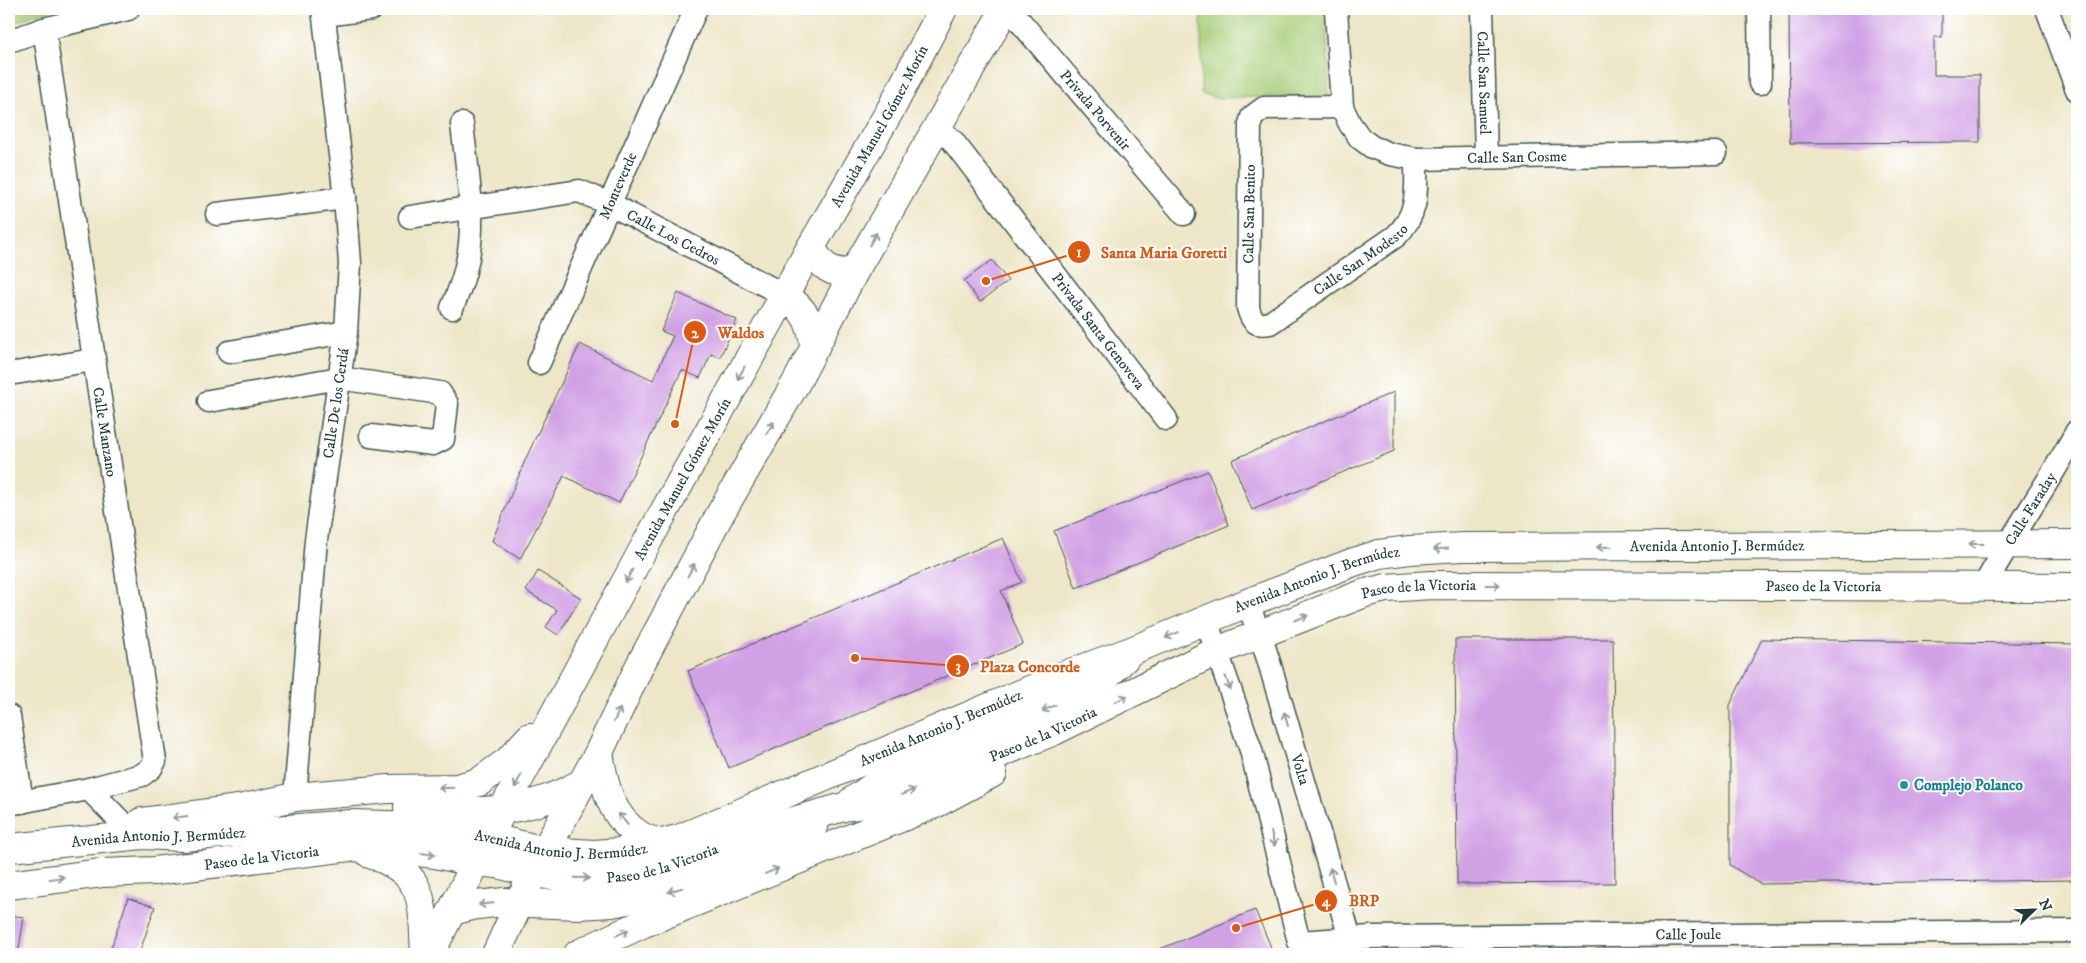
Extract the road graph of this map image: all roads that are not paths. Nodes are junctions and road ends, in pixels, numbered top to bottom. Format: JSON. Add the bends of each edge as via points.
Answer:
{"nodes":[{"id":1,"x":128,"y":9,"type":"edge"},
{"id":2,"x":371,"y":9,"type":"edge"},
{"id":3,"x":696,"y":9,"type":"edge"},
{"id":4,"x":943,"y":9,"type":"edge"},
{"id":5,"x":1005,"y":9,"type":"edge"},
{"id":6,"x":1336,"y":9,"type":"edge"},
{"id":7,"x":1482,"y":9,"type":"edge"},
{"id":8,"x":1759,"y":9,"type":"edge"},
{"id":9,"x":2047,"y":9,"type":"edge"},
{"id":10,"x":324,"y":12,"type":"edge"},
{"id":11,"x":44,"y":29,"type":"junction"},
{"id":12,"x":9,"y":41,"type":"edge"},
{"id":13,"x":1760,"y":83,"type":"dead end"},
{"id":14,"x":2077,"y":90,"type":"edge"},
{"id":15,"x":1342,"y":107,"type":"junction"},
{"id":16,"x":462,"y":124,"type":"dead end"},
{"id":17,"x":937,"y":128,"type":"junction"},
{"id":18,"x":1716,"y":152,"type":"dead end"},
{"id":19,"x":1486,"y":157,"type":"junction"},
{"id":20,"x":1416,"y":159,"type":"junction"},
{"id":21,"x":345,"y":198,"type":"junction"},
{"id":22,"x":610,"y":204,"type":"junction"},
{"id":23,"x":471,"y":208,"type":"junction"},
{"id":24,"x":216,"y":214,"type":"dead end"},
{"id":25,"x":1184,"y":214,"type":"dead end"},
{"id":26,"x":410,"y":217,"type":"dead end"},
{"id":27,"x":811,"y":247,"type":"junction"},
{"id":28,"x":854,"y":272,"type":"junction"},
{"id":29,"x":784,"y":295,"type":"junction"},
{"id":30,"x":452,"y":308,"type":"dead end"},
{"id":31,"x":1255,"y":323,"type":"joint"},
{"id":32,"x":346,"y":332,"type":"junction"},
{"id":33,"x":814,"y":347,"type":"junction"},
{"id":34,"x":229,"y":352,"type":"dead end"},
{"id":35,"x":94,"y":360,"type":"junction"},
{"id":36,"x":539,"y":363,"type":"dead end"},
{"id":37,"x":9,"y":374,"type":"edge"},
{"id":38,"x":339,"y":378,"type":"junction"},
{"id":39,"x":209,"y":401,"type":"dead end"},
{"id":40,"x":1166,"y":419,"type":"dead end"},
{"id":41,"x":2077,"y":431,"type":"edge"},
{"id":42,"x":371,"y":436,"type":"dead end"},
{"id":43,"x":2008,"y":544,"type":"junction"},
{"id":44,"x":2077,"y":544,"type":"edge"},
{"id":45,"x":1984,"y":586,"type":"junction"},
{"id":46,"x":2077,"y":586,"type":"edge"},
{"id":47,"x":1247,"y":603,"type":"junction"},
{"id":48,"x":1206,"y":620,"type":"junction"},
{"id":49,"x":1260,"y":634,"type":"junction"},
{"id":50,"x":1217,"y":651,"type":"junction"},
{"id":51,"x":1131,"y":652,"type":"junction"},
{"id":52,"x":563,"y":697,"type":"junction"},
{"id":53,"x":9,"y":716,"type":"edge"},
{"id":54,"x":1054,"y":731,"type":"junction"},
{"id":55,"x":599,"y":752,"type":"junction"},
{"id":56,"x":580,"y":784,"type":"junction"},
{"id":57,"x":88,"y":790,"type":"junction"},
{"id":58,"x":295,"y":797,"type":"junction"},
{"id":59,"x":16,"y":803,"type":"edge"},
{"id":60,"x":844,"y":807,"type":"junction"},
{"id":61,"x":502,"y":810,"type":"junction"},
{"id":62,"x":123,"y":824,"type":"junction"},
{"id":63,"x":9,"y":833,"type":"edge"},
{"id":64,"x":183,"y":837,"type":"junction"},
{"id":65,"x":488,"y":837,"type":"junction"},
{"id":66,"x":664,"y":844,"type":"junction"},
{"id":67,"x":9,"y":848,"type":"edge"},
{"id":68,"x":349,"y":848,"type":"junction"},
{"id":69,"x":474,"y":862,"type":"junction"},
{"id":70,"x":540,"y":862,"type":"junction"},
{"id":71,"x":102,"y":873,"type":"junction"},
{"id":72,"x":9,"y":885,"type":"edge"},
{"id":73,"x":521,"y":902,"type":"junction"},
{"id":74,"x":452,"y":911,"type":"junction"},
{"id":75,"x":2077,"y":931,"type":"edge"},
{"id":76,"x":1350,"y":938,"type":"junction"},
{"id":77,"x":425,"y":954,"type":"edge"},
{"id":78,"x":430,"y":954,"type":"edge"},
{"id":79,"x":496,"y":954,"type":"edge"},
{"id":80,"x":578,"y":954,"type":"edge"}],
"edges":[{"from":1,"to":11,"type":"street"},
{"from":2,"to":10,"type":"street"},
{"from":3,"to":22,"type":"street","name":"Monteverde"},
{"from":4,"to":27,"type":"main road","name":"Avenida Manuel Gómez Morín","via":[[892,107]]},
{"from":5,"to":17,"type":"main road"},
{"from":5,"to":25,"type":"street","name":"Privada Porvenir","via":[[1018,19]]},
{"from":6,"to":15,"type":"street"},
{"from":7,"to":19,"type":"street","name":"Calle San Samuel"},
{"from":8,"to":13,"type":"street"},
{"from":9,"to":14,"type":"street"},
{"from":10,"to":21,"type":"street","name":"Calle De los Cerdá"},
{"from":11,"to":12,"type":"street"},
{"from":11,"to":35,"type":"street","name":"Calle Manzano"},
{"from":15,"to":20,"type":"street","name":"Calle San Cosme","via":[[1360,138],[1372,147]]},
{"from":15,"to":31,"type":"street","name":"Calle San Benito","via":[[1264,108],[1252,117],[1248,308]]},
{"from":16,"to":23,"type":"street"},
{"from":28,"to":17,"type":"main road","one_way":true},
{"from":17,"to":40,"type":"street","name":"Privada Santa Genoveva","via":[[952,140]]},
{"from":18,"to":19,"type":"street","name":"Calle San Cosme"},
{"from":19,"to":20,"type":"street","name":"Calle San Cosme"},
{"from":20,"to":31,"type":"street","name":"Calle San Modesto","via":[[1416,202],[1406,227],[1270,323]]},
{"from":21,"to":24,"type":"street"},
{"from":21,"to":32,"type":"street","name":"Calle De los Cerdá","via":[[350,263]]},
{"from":22,"to":23,"type":"street","name":"Calle Los Cedros","via":[[580,191]]},
{"from":22,"to":29,"type":"street","name":"Calle Los Cedros"},
{"from":22,"to":36,"type":"street","name":"Monteverde"},
{"from":23,"to":26,"type":"street","name":"Calle Los Cedros"},
{"from":23,"to":30,"type":"street","via":[[469,254]]},
{"from":27,"to":28,"type":"main road","via":[[818,260],[830,271]]},
{"from":27,"to":29,"type":"main road","name":"Avenida Manuel Gómez Morín"},
{"from":28,"to":33,"type":"main road"},
{"from":29,"to":33,"type":"main road","via":[[804,312]]},
{"from":29,"to":52,"type":"main road","name":"Avenida Manuel Gómez Morín","one_way":true},
{"from":32,"to":34,"type":"street"},
{"from":32,"to":38,"type":"street","name":"Calle De los Cerdá"},
{"from":55,"to":33,"type":"main road","one_way":true,"via":[[640,665],[719,516]]},
{"from":35,"to":37,"type":"street"},
{"from":35,"to":57,"type":"street","name":"Calle Manzano","via":[[155,761],[142,775]]},
{"from":38,"to":39,"type":"street"},
{"from":38,"to":42,"type":"street","via":[[440,393],[447,404],[443,439],[433,444]]},
{"from":38,"to":58,"type":"street","name":"Calle De los Cerdá","via":[[316,540]]},
{"from":41,"to":43,"type":"street","name":"Calle Faraday"},
{"from":43,"to":44,"type":"main road","name":"Avenida Antonio J. Bermúdez"},
{"from":43,"to":45,"type":"street","name":"Calle Faraday"},
{"from":43,"to":47,"type":"main road","name":"Avenida Antonio J. Bermúdez","one_way":true,"via":[[1410,550],[1379,554],[1351,563]]},
{"from":45,"to":46,"type":"main road","name":"Paseo de la Victoria"},
{"from":49,"to":45,"type":"main road","name":"Paseo de la Victoria","one_way":true,"via":[[1366,593],[1408,586]]},
{"from":47,"to":48,"type":"main road","name":"Avenida Antonio J. Bermúdez"},
{"from":47,"to":49,"type":"street","name":"Volta"},
{"from":48,"to":50,"type":"street"},
{"from":48,"to":51,"type":"main road","name":"Avenida Antonio J. Bermúdez","one_way":true},
{"from":49,"to":50,"type":"main road","name":"Paseo de la Victoria"},
{"from":76,"to":49,"type":"street","name":"Volta","one_way":true},
{"from":54,"to":50,"type":"main road","name":"Paseo de la Victoria","one_way":true},
{"from":50,"to":76,"type":"street","name":"Calle Joule","one_way":true,"via":[[1251,750],[1299,942]]},
{"from":51,"to":60,"type":"main road","one_way":true,"via":[[1095,687],[1079,696],[884,779]]},
{"from":51,"to":66,"type":"main road","name":"Avenida Antonio J. Bermúdez","via":[[1070,673]]},
{"from":52,"to":58,"type":"main road","one_way":true,"via":[[508,761],[479,782],[457,788],[388,789]]},
{"from":52,"to":61,"type":"main road","name":"Avenida Manuel Gómez Morín","one_way":true},
{"from":53,"to":59,"type":"street"},
{"from":60,"to":54,"type":"main road","name":"Paseo de la Victoria","one_way":true,"via":[[880,802]]},
{"from":80,"to":54,"type":"main road","one_way":true,"via":[[644,923],[937,803],[1011,764]]},
{"from":55,"to":56,"type":"main road"},
{"from":66,"to":55,"type":"main road","one_way":true,"via":[[642,837],[612,806]]},
{"from":56,"to":61,"type":"main road","via":[[557,797]]},
{"from":56,"to":70,"type":"main road"},
{"from":57,"to":59,"type":"street","name":"Calle Manzano"},
{"from":57,"to":62,"type":"street"},
{"from":58,"to":62,"type":"main road","one_way":true,"via":[[244,808]]},
{"from":70,"to":60,"type":"main road","name":"Paseo de la Victoria","one_way":true,"via":[[568,878],[636,875],[667,867],[779,825]]},
{"from":60,"to":73,"type":"main road","one_way":true,"via":[[766,852],[673,891],[612,903]]},
{"from":61,"to":64,"type":"main road","via":[[456,811],[380,806],[321,810],[259,818]]},
{"from":61,"to":65,"type":"main road","name":"Avenida Manuel Gómez Morín"},
{"from":62,"to":63,"type":"main road"},
{"from":64,"to":65,"type":"main road","name":"Avenida Antonio J. Bermúdez","via":[[388,823]]},
{"from":64,"to":67,"type":"main road","name":"Avenida Antonio J. Bermúdez","via":[[143,835]]},
{"from":64,"to":71,"type":"main road","via":[[146,857]]},
{"from":65,"to":69,"type":"main road","name":"Avenida Manuel Gómez Morín"},
{"from":65,"to":70,"type":"main road","name":"Avenida Antonio J. Bermúdez"},
{"from":66,"to":70,"type":"main road","name":"Avenida Antonio J. Bermúdez","via":[[634,852]]},
{"from":68,"to":69,"type":"main road","name":"Paseo de la Victoria","one_way":true,"via":[[401,850]]},
{"from":68,"to":71,"type":"main road","name":"Paseo de la Victoria"},
{"from":68,"to":77,"type":"main road","via":[[389,861],[402,868],[412,881],[419,894]]},
{"from":69,"to":70,"type":"main road","name":"Paseo de la Victoria"},
{"from":69,"to":74,"type":"main road","name":"Avenida Manuel Gómez Morín"},
{"from":70,"to":73,"type":"main road"},
{"from":72,"to":71,"type":"main road","name":"Paseo de la Victoria","one_way":true},
{"from":73,"to":74,"type":"main road","one_way":true,"via":[[477,905]]},
{"from":73,"to":79,"type":"main road"},
{"from":74,"to":78,"type":"main road","name":"Avenida Manuel Gómez Morín"},
{"from":75,"to":76,"type":"street","name":"Calle Joule"}]}
